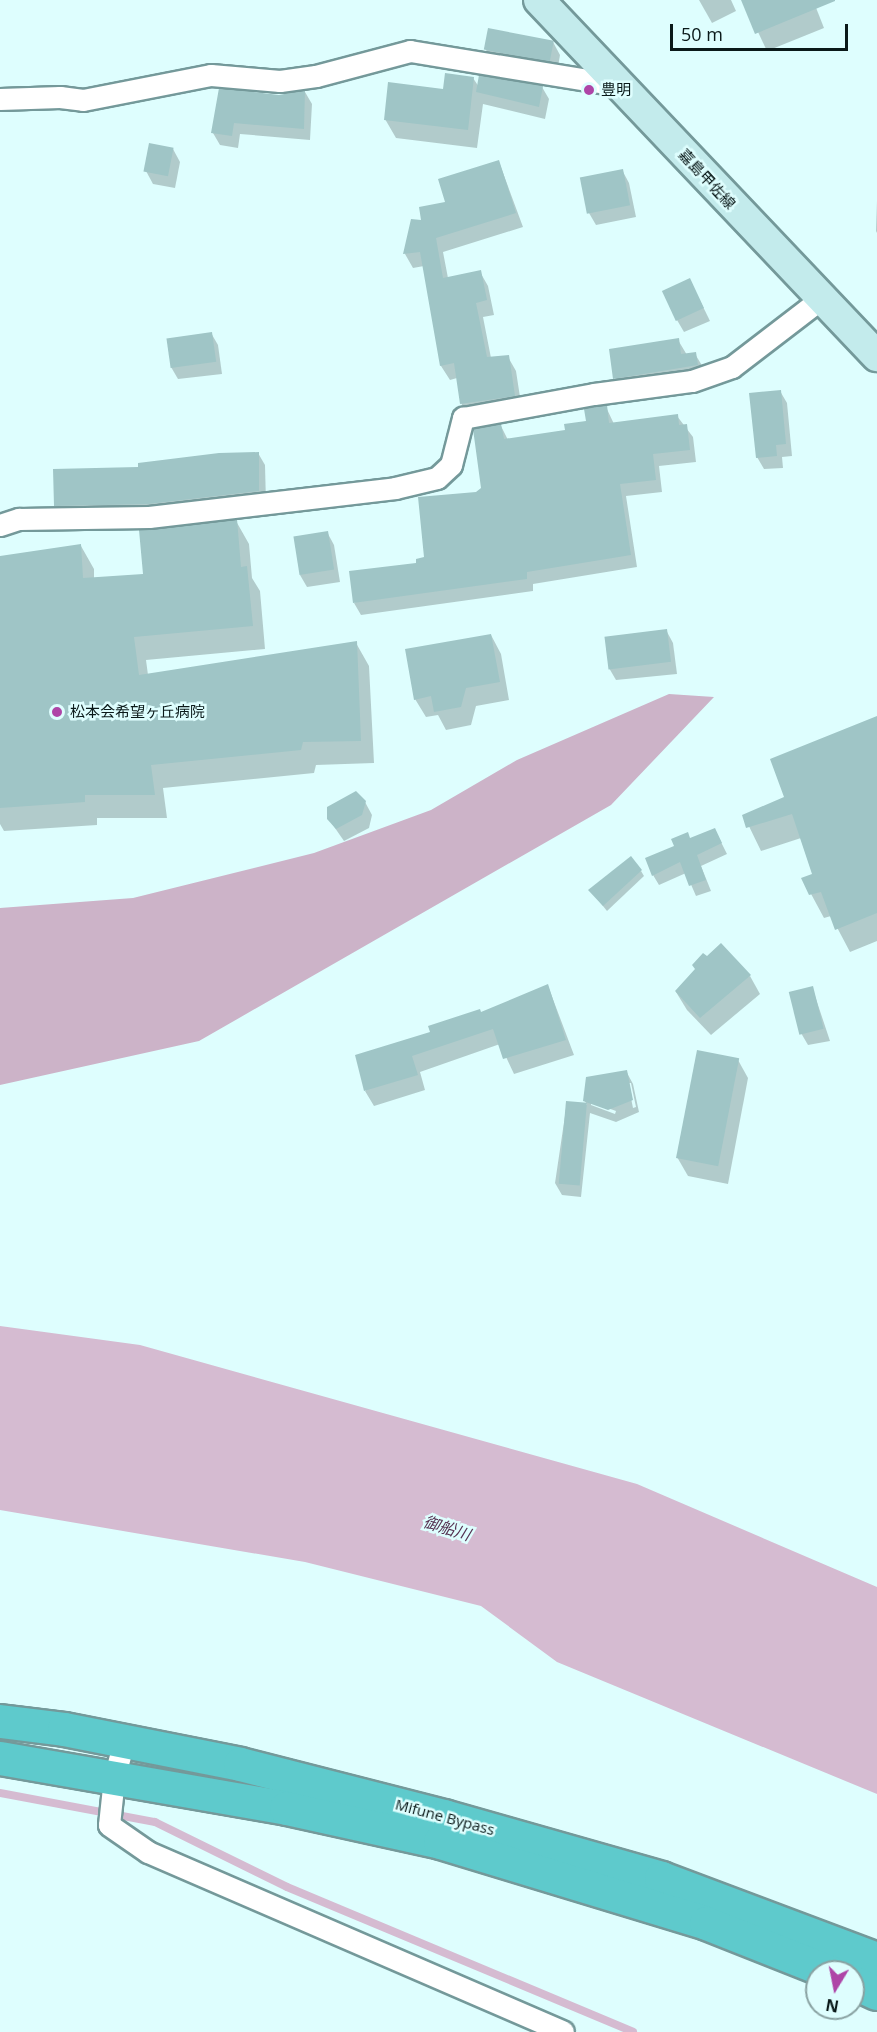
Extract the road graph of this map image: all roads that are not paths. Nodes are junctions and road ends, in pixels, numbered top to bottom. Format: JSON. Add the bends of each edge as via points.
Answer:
{"nodes":[{"id":1,"x":539,"y":0,"type":"edge"},
{"id":2,"x":617,"y":85,"type":"junction"},
{"id":3,"x":0,"y":99,"type":"edge"},
{"id":4,"x":822,"y":298,"type":"junction"},
{"id":5,"x":877,"y":356,"type":"edge"},
{"id":6,"x":0,"y":525,"type":"edge"},
{"id":7,"x":0,"y":1721,"type":"edge"},
{"id":8,"x":124,"y":1741,"type":"junction"},
{"id":9,"x":0,"y":1758,"type":"edge"},
{"id":10,"x":114,"y":1778,"type":"junction"},
{"id":11,"x":877,"y":1959,"type":"edge"},
{"id":12,"x":805,"y":1962,"type":"edge"},
{"id":13,"x":563,"y":2032,"type":"edge"}],
"edges":[{"from":1,"to":2,"type":"main road","name":"嘉島甲佐線"},
{"from":2,"to":3,"type":"street","via":[[410,51],[316,76],[280,81],[211,75],[82,100]]},
{"from":2,"to":4,"type":"main road","name":"嘉島甲佐線"},
{"from":4,"to":5,"type":"main road","name":"嘉島甲佐線"},
{"from":4,"to":6,"type":"street","via":[[732,368],[692,381],[463,418],[451,465],[437,478],[395,488],[149,517],[19,519]]},
{"from":7,"to":8,"type":"highway","name":"Mifune Bypass"},
{"from":8,"to":10,"type":"street"},
{"from":8,"to":11,"type":"highway","name":"Mifune Bypass","via":[[240,1764],[444,1816],[661,1878]]},
{"from":9,"to":10,"type":"highway","name":"Mifune Bypass"},
{"from":10,"to":12,"type":"highway","name":"Mifune Bypass","via":[[286,1808],[440,1842],[706,1923]]},
{"from":10,"to":13,"type":"street","via":[[109,1825],[148,1852]]}]}
